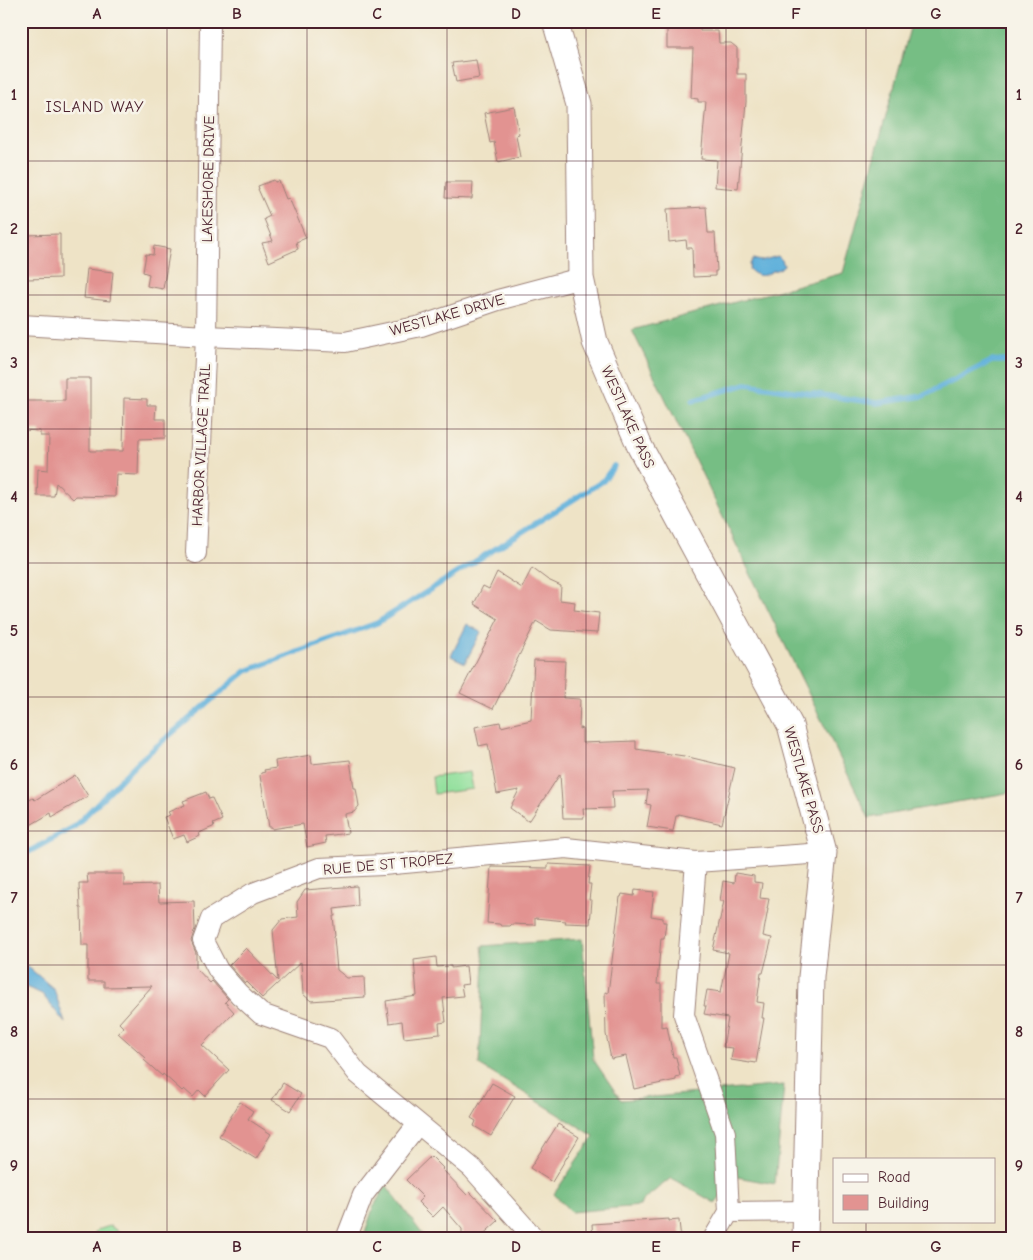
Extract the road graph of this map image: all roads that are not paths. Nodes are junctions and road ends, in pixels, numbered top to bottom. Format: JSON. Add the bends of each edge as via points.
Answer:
{"nodes":[{"id":1,"x":210,"y":21,"type":"edge"},
{"id":2,"x":555,"y":21,"type":"edge"},
{"id":3,"x":581,"y":278,"type":"junction"},
{"id":4,"x":21,"y":325,"type":"edge"},
{"id":5,"x":206,"y":336,"type":"junction"},
{"id":6,"x":196,"y":554,"type":"dead end"},
{"id":7,"x":824,"y":853,"type":"junction"},
{"id":8,"x":696,"y":862,"type":"junction"},
{"id":9,"x":418,"y":1124,"type":"junction"},
{"id":10,"x":805,"y":1211,"type":"junction"},
{"id":11,"x":729,"y":1212,"type":"junction"},
{"id":12,"x":346,"y":1239,"type":"edge"},
{"id":13,"x":535,"y":1239,"type":"edge"},
{"id":14,"x":713,"y":1239,"type":"edge"},
{"id":15,"x":805,"y":1239,"type":"edge"}],
"edges":[{"from":1,"to":5,"type":"street","name":"LAKESHORE DRIVE"},
{"from":2,"to":3,"type":"street","via":[[579,104]]},
{"from":3,"to":5,"type":"street","name":"WESTLAKE DRIVE","via":[[498,300],[421,326],[345,342]]},
{"from":3,"to":7,"type":"street","name":"WESTLAKE PASS","via":[[595,342],[640,447],[790,725]]},
{"from":4,"to":5,"type":"street","name":"WESTLAKE DRIVE"},
{"from":5,"to":6,"type":"street","name":"HARBOR VILLAGE TRAIL"},
{"from":7,"to":8,"type":"street","name":"RUE DE ST TROPEZ"},
{"from":7,"to":10,"type":"street","name":"WESTLAKE PASS","via":[[811,977]]},
{"from":8,"to":9,"type":"street","name":"RUE DE ST TROPEZ","via":[[566,848],[319,868],[253,893],[211,919],[203,940],[218,970],[239,994],[261,1014],[330,1038],[358,1074]]},
{"from":8,"to":11,"type":"street","via":[[684,1015],[725,1133]]},
{"from":9,"to":12,"type":"street","via":[[363,1195]]},
{"from":9,"to":13,"type":"street","name":"RUE DE ST TROPEZ","via":[[472,1168]]},
{"from":10,"to":11,"type":"street"},
{"from":10,"to":15,"type":"street","name":"WESTLAKE PASS"},
{"from":11,"to":14,"type":"street"}]}
